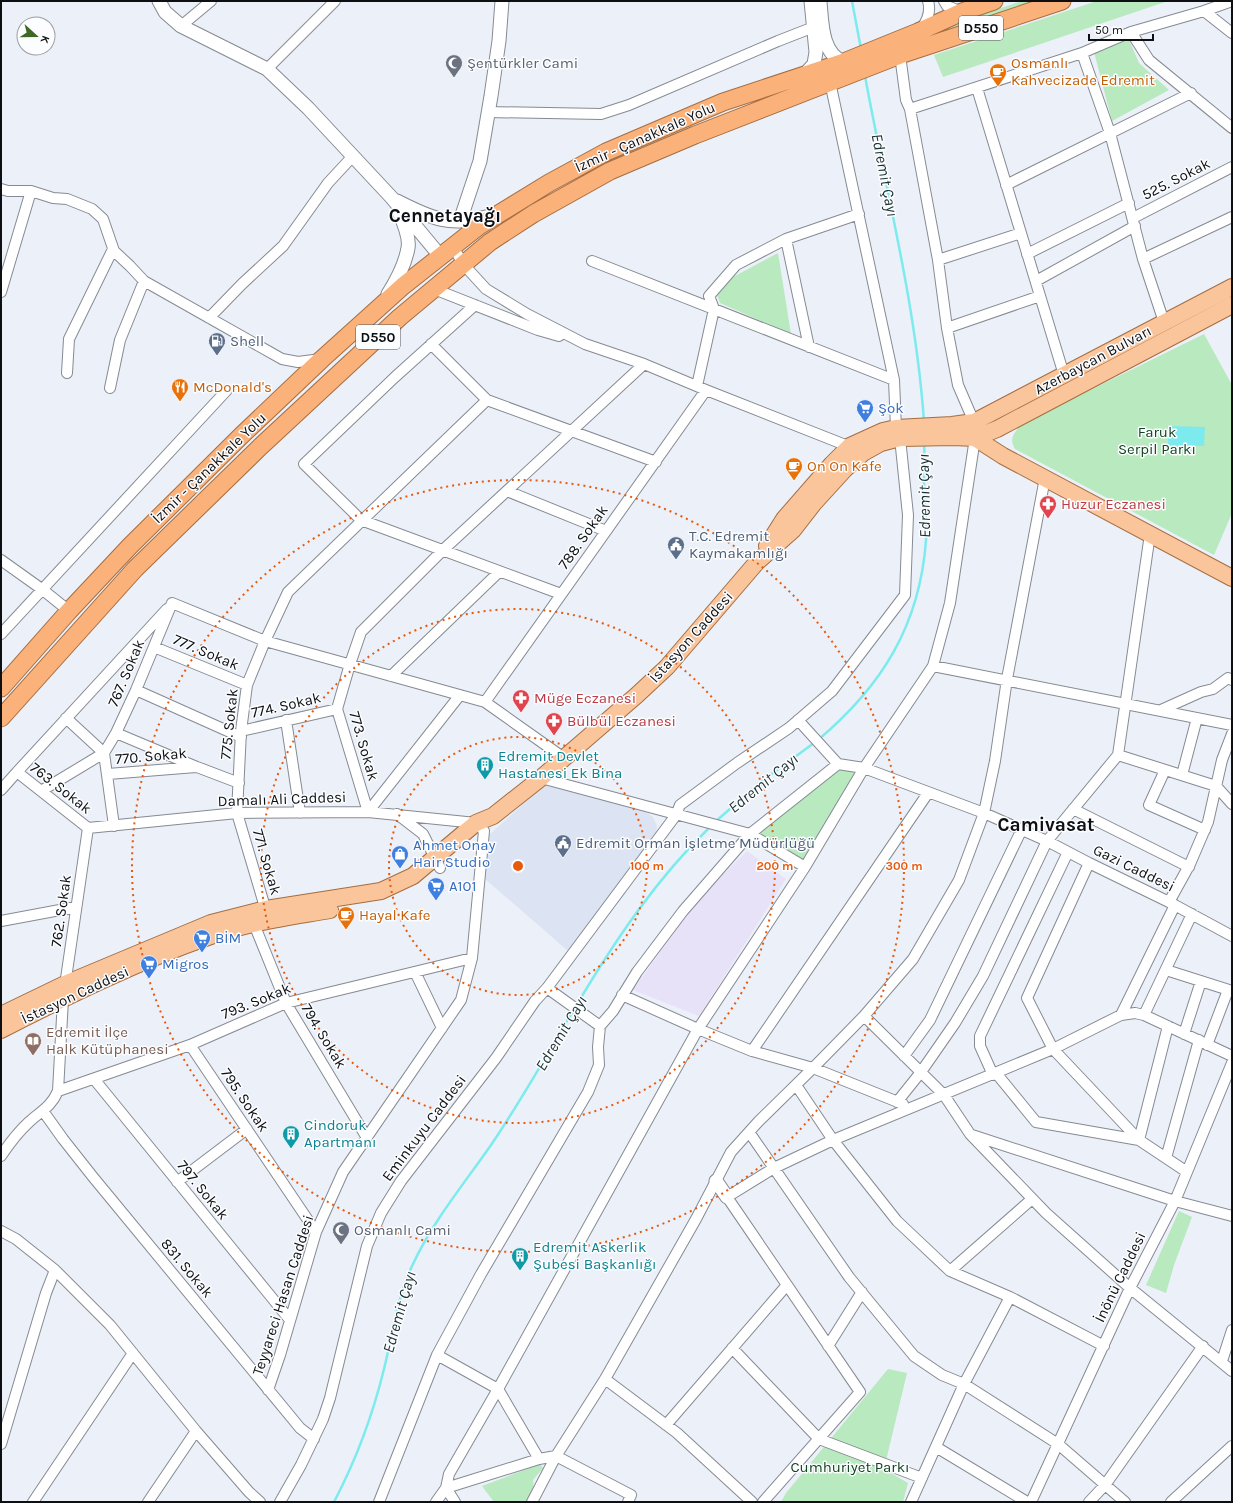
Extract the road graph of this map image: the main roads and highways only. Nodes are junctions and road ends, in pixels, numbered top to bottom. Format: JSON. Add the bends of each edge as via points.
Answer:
{"nodes":[{"id":1,"x":994,"y":1,"type":"edge"},
{"id":2,"x":1062,"y":1,"type":"edge"},
{"id":3,"x":898,"y":50,"type":"junction"},
{"id":4,"x":841,"y":71,"type":"junction"},
{"id":5,"x":1232,"y":287,"type":"edge"},
{"id":6,"x":1232,"y":305,"type":"edge"},
{"id":7,"x":953,"y":431,"type":"junction"},
{"id":8,"x":975,"y":438,"type":"junction"},
{"id":9,"x":1232,"y":578,"type":"edge"},
{"id":10,"x":1,"y":688,"type":"edge"},
{"id":11,"x":1,"y":718,"type":"edge"},
{"id":12,"x":64,"y":991,"type":"junction"},
{"id":13,"x":1,"y":1015,"type":"edge"},
{"id":14,"x":1,"y":1030,"type":"edge"}],
"edges":[{"from":1,"to":3,"type":"highway","name":"İzmir - Çanakkale Yolu","via":[[918,32]]},
{"from":2,"to":3,"type":"highway","name":"İzmir - Çanakkale Yolu","number":"D550"},
{"from":3,"to":4,"type":"highway","name":"İzmir - Çanakkale Yolu","number":"D550"},
{"from":4,"to":10,"type":"highway","name":"İzmir - Çanakkale Yolu","via":[[804,75],[723,102],[606,152],[549,182],[479,226],[379,308],[243,434],[130,546]]},
{"from":4,"to":11,"type":"highway","name":"İzmir - Çanakkale Yolu","number":"D550","via":[[610,171],[490,242],[400,317],[135,569]]},
{"from":5,"to":7,"type":"main road","name":"Azerbaycan Bulvarı"},
{"from":6,"to":8,"type":"main road","name":"Azerbaycan Bulvarı","via":[[997,429]]},
{"from":7,"to":8,"type":"main road","name":"Azerbaycan Bulvarı"},
{"from":7,"to":12,"type":"main road","name":"İstasyon Caddesi","via":[[902,433],[881,443],[856,450],[845,469],[793,530],[757,562],[667,667],[541,778],[438,863],[420,884],[383,902],[263,918]]},
{"from":8,"to":9,"type":"main road","via":[[1003,456]]},
{"from":12,"to":13,"type":"main road","name":"İstasyon Caddesi"},
{"from":12,"to":14,"type":"main road","name":"İstasyon Caddesi"}]}
